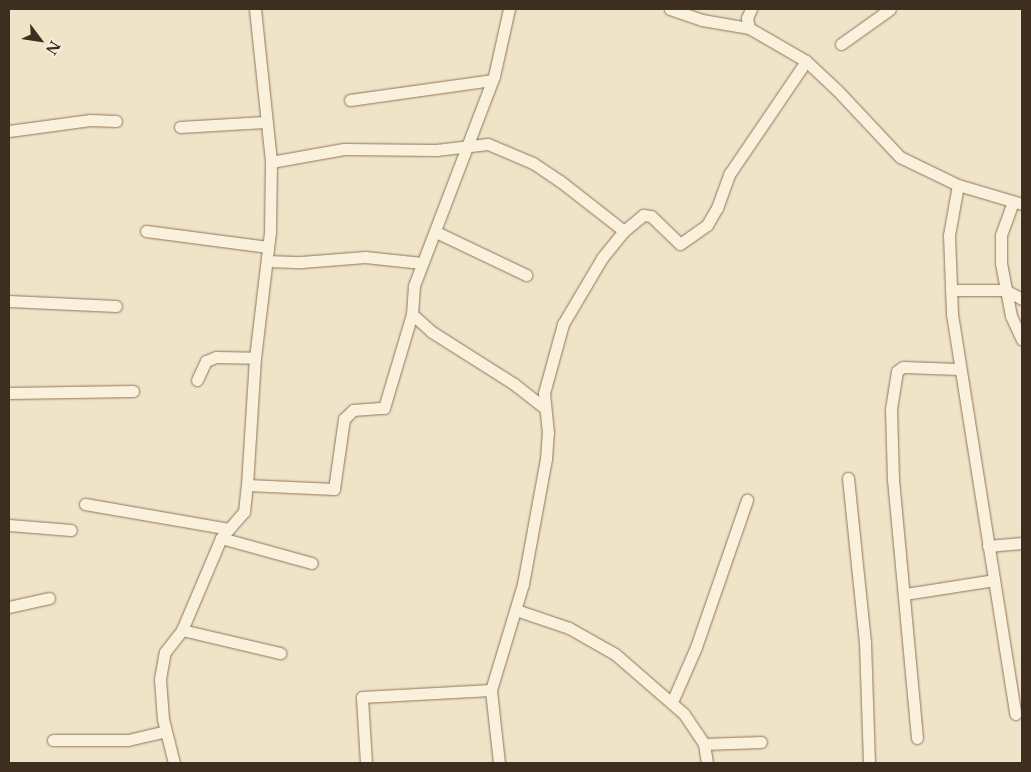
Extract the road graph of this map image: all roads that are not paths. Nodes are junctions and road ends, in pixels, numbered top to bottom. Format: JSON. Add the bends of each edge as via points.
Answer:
{"nodes":[{"id":1,"x":255,"y":9,"type":"edge"},
{"id":2,"x":509,"y":9,"type":"edge"},
{"id":3,"x":670,"y":9,"type":"edge"},
{"id":4,"x":751,"y":9,"type":"edge"},
{"id":5,"x":890,"y":9,"type":"edge"},
{"id":6,"x":749,"y":28,"type":"junction"},
{"id":7,"x":841,"y":44,"type":"dead end"},
{"id":8,"x":806,"y":61,"type":"junction"},
{"id":9,"x":492,"y":80,"type":"junction"},
{"id":10,"x":350,"y":100,"type":"dead end"},
{"id":11,"x":116,"y":121,"type":"dead end"},
{"id":12,"x":265,"y":122,"type":"junction"},
{"id":13,"x":180,"y":127,"type":"dead end"},
{"id":14,"x":9,"y":131,"type":"edge"},
{"id":15,"x":468,"y":147,"type":"junction"},
{"id":16,"x":272,"y":162,"type":"junction"},
{"id":17,"x":958,"y":184,"type":"junction"},
{"id":18,"x":1018,"y":203,"type":"edge"},
{"id":19,"x":146,"y":231,"type":"dead end"},
{"id":20,"x":624,"y":231,"type":"junction"},
{"id":21,"x":436,"y":232,"type":"junction"},
{"id":22,"x":268,"y":247,"type":"junction"},
{"id":23,"x":268,"y":261,"type":"junction"},
{"id":24,"x":422,"y":263,"type":"junction"},
{"id":25,"x":526,"y":275,"type":"dead end"},
{"id":26,"x":951,"y":290,"type":"junction"},
{"id":27,"x":1004,"y":290,"type":"junction"},
{"id":28,"x":1022,"y":299,"type":"edge"},
{"id":29,"x":9,"y":301,"type":"edge"},
{"id":30,"x":116,"y":306,"type":"dead end"},
{"id":31,"x":412,"y":314,"type":"junction"},
{"id":32,"x":1022,"y":340,"type":"edge"},
{"id":33,"x":255,"y":358,"type":"junction"},
{"id":34,"x":959,"y":368,"type":"junction"},
{"id":35,"x":197,"y":380,"type":"dead end"},
{"id":36,"x":133,"y":391,"type":"dead end"},
{"id":37,"x":9,"y":393,"type":"edge"},
{"id":38,"x":545,"y":408,"type":"junction"},
{"id":39,"x":848,"y":478,"type":"dead end"},
{"id":40,"x":247,"y":485,"type":"junction"},
{"id":41,"x":747,"y":500,"type":"dead end"},
{"id":42,"x":85,"y":504,"type":"dead end"},
{"id":43,"x":9,"y":525,"type":"edge"},
{"id":44,"x":229,"y":529,"type":"junction"},
{"id":45,"x":71,"y":530,"type":"dead end"},
{"id":46,"x":220,"y":538,"type":"junction"},
{"id":47,"x":1022,"y":543,"type":"edge"},
{"id":48,"x":988,"y":546,"type":"junction"},
{"id":49,"x":312,"y":563,"type":"dead end"},
{"id":50,"x":994,"y":580,"type":"junction"},
{"id":51,"x":905,"y":594,"type":"junction"},
{"id":52,"x":49,"y":598,"type":"dead end"},
{"id":53,"x":9,"y":607,"type":"edge"},
{"id":54,"x":516,"y":610,"type":"junction"},
{"id":55,"x":182,"y":630,"type":"junction"},
{"id":56,"x":280,"y":653,"type":"dead end"},
{"id":57,"x":491,"y":690,"type":"junction"},
{"id":58,"x":672,"y":702,"type":"junction"},
{"id":59,"x":1015,"y":714,"type":"dead end"},
{"id":60,"x":166,"y":731,"type":"junction"},
{"id":61,"x":917,"y":738,"type":"dead end"},
{"id":62,"x":53,"y":740,"type":"dead end"},
{"id":63,"x":761,"y":742,"type":"dead end"},
{"id":64,"x":704,"y":744,"type":"junction"},
{"id":65,"x":174,"y":763,"type":"edge"},
{"id":66,"x":366,"y":763,"type":"edge"},
{"id":67,"x":499,"y":763,"type":"edge"},
{"id":68,"x":707,"y":763,"type":"edge"},
{"id":69,"x":869,"y":763,"type":"edge"}],
"edges":[{"from":1,"to":12,"type":"street"},
{"from":2,"to":9,"type":"street","via":[[506,33]]},
{"from":3,"to":6,"type":"street","via":[[702,20]]},
{"from":4,"to":6,"type":"street","via":[[747,18]]},
{"from":5,"to":7,"type":"street"},
{"from":6,"to":8,"type":"street"},
{"from":8,"to":17,"type":"street","via":[[838,90],[900,157]]},
{"from":8,"to":20,"type":"street","via":[[730,173],[717,208],[706,225],[680,244],[651,216],[643,215]]},
{"from":9,"to":10,"type":"street"},
{"from":9,"to":15,"type":"street"},
{"from":11,"to":14,"type":"street","via":[[90,120]]},
{"from":12,"to":13,"type":"street"},
{"from":12,"to":16,"type":"street"},
{"from":15,"to":16,"type":"street","via":[[344,149]]},
{"from":15,"to":20,"type":"street","via":[[488,144],[533,163]]},
{"from":15,"to":21,"type":"street"},
{"from":16,"to":22,"type":"street"},
{"from":17,"to":18,"type":"street"},
{"from":17,"to":26,"type":"street","via":[[949,235]]},
{"from":18,"to":27,"type":"street","via":[[1001,235]]},
{"from":19,"to":22,"type":"street"},
{"from":20,"to":38,"type":"street","via":[[581,290],[563,324],[544,393]]},
{"from":21,"to":24,"type":"street"},
{"from":21,"to":25,"type":"street"},
{"from":22,"to":23,"type":"street"},
{"from":23,"to":24,"type":"street","via":[[365,257]]},
{"from":23,"to":33,"type":"street"},
{"from":24,"to":31,"type":"street","via":[[411,300]]},
{"from":26,"to":27,"type":"street"},
{"from":26,"to":34,"type":"street","via":[[962,364]]},
{"from":27,"to":28,"type":"street"},
{"from":27,"to":32,"type":"street"},
{"from":29,"to":30,"type":"street"},
{"from":31,"to":38,"type":"street","via":[[432,332],[514,384]]},
{"from":31,"to":40,"type":"street","via":[[384,408],[353,410],[344,419],[334,489]]},
{"from":33,"to":35,"type":"street","via":[[216,357],[206,361]]},
{"from":33,"to":40,"type":"street"},
{"from":34,"to":48,"type":"street"},
{"from":34,"to":51,"type":"street","via":[[903,367],[897,371],[890,439]]},
{"from":36,"to":37,"type":"street"},
{"from":38,"to":54,"type":"street","via":[[546,459]]},
{"from":39,"to":69,"type":"street","via":[[865,642]]},
{"from":40,"to":44,"type":"street","via":[[244,512]]},
{"from":41,"to":58,"type":"street","via":[[696,647]]},
{"from":42,"to":44,"type":"street"},
{"from":43,"to":45,"type":"street"},
{"from":44,"to":46,"type":"street"},
{"from":46,"to":49,"type":"street"},
{"from":46,"to":55,"type":"street"},
{"from":47,"to":48,"type":"street"},
{"from":48,"to":50,"type":"street"},
{"from":50,"to":51,"type":"street"},
{"from":50,"to":59,"type":"street"},
{"from":51,"to":61,"type":"street"},
{"from":52,"to":53,"type":"street"},
{"from":54,"to":57,"type":"street"},
{"from":54,"to":58,"type":"street","via":[[569,628],[615,654]]},
{"from":55,"to":56,"type":"street"},
{"from":55,"to":60,"type":"street","via":[[165,652],[160,678]]},
{"from":57,"to":66,"type":"street","via":[[362,697]]},
{"from":57,"to":67,"type":"street"},
{"from":58,"to":64,"type":"street"},
{"from":60,"to":62,"type":"street","via":[[128,740]]},
{"from":60,"to":65,"type":"street"},
{"from":63,"to":64,"type":"street"},
{"from":64,"to":68,"type":"street"}]}
